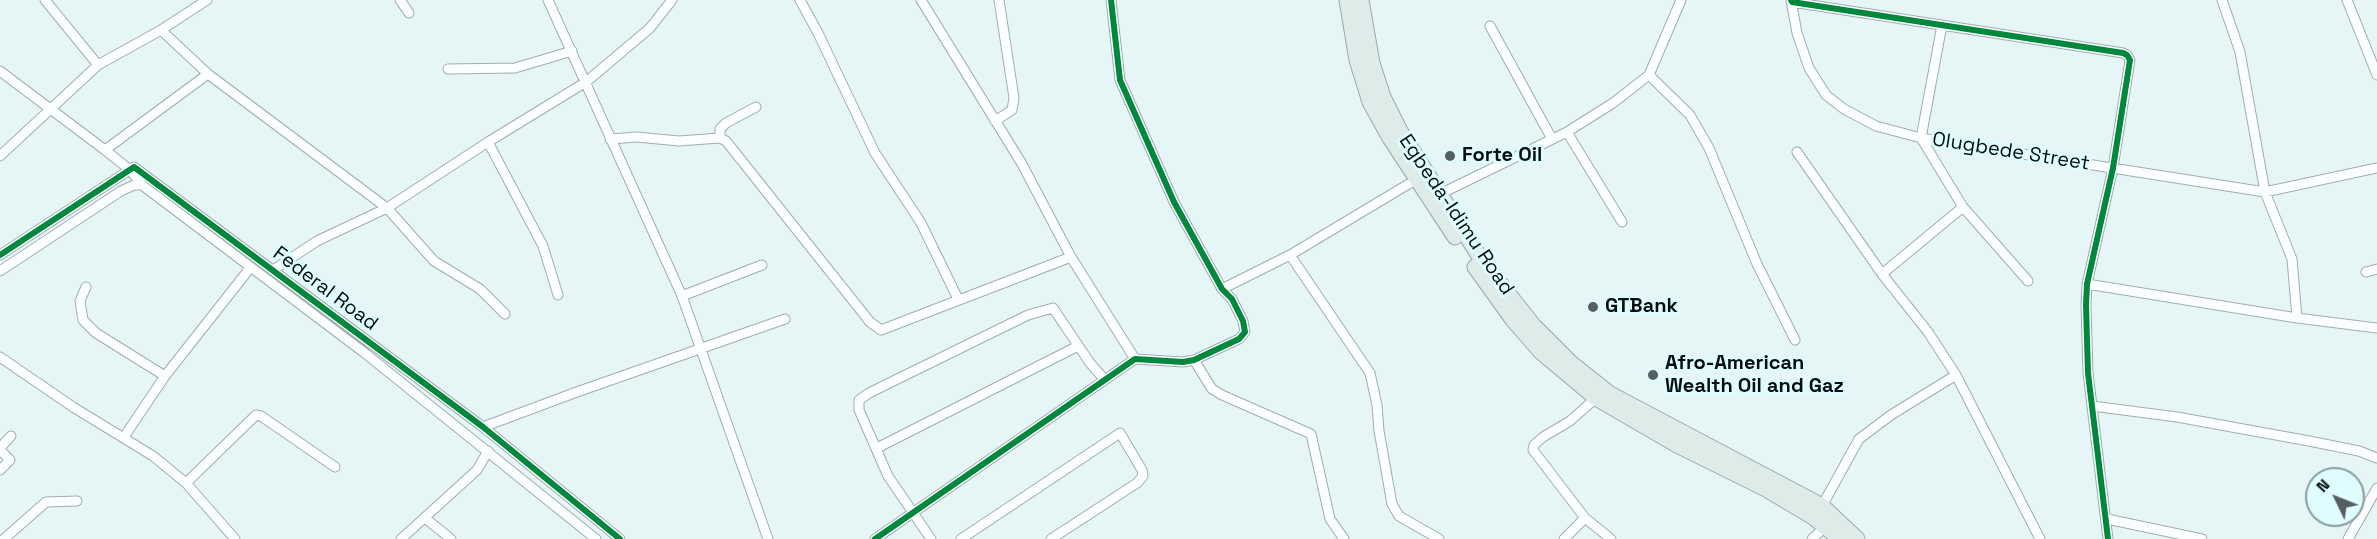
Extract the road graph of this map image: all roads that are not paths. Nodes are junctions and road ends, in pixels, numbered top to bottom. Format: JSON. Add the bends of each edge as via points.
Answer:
{"nodes":[{"id":1,"x":45,"y":0,"type":"edge"},
{"id":2,"x":207,"y":0,"type":"edge"},
{"id":3,"x":400,"y":0,"type":"edge"},
{"id":4,"x":548,"y":0,"type":"edge"},
{"id":5,"x":672,"y":0,"type":"edge"},
{"id":6,"x":800,"y":0,"type":"edge"},
{"id":7,"x":921,"y":0,"type":"edge"},
{"id":8,"x":999,"y":0,"type":"edge"},
{"id":9,"x":1111,"y":0,"type":"edge"},
{"id":10,"x":1347,"y":0,"type":"edge"},
{"id":11,"x":1361,"y":0,"type":"edge"},
{"id":12,"x":1681,"y":0,"type":"edge"},
{"id":13,"x":2222,"y":0,"type":"edge"},
{"id":14,"x":2347,"y":0,"type":"edge"},
{"id":15,"x":1792,"y":1,"type":"edge"},
{"id":16,"x":409,"y":13,"type":"dead end"},
{"id":17,"x":1942,"y":25,"type":"junction"},
{"id":18,"x":1490,"y":26,"type":"dead end"},
{"id":19,"x":161,"y":30,"type":"junction"},
{"id":20,"x":572,"y":51,"type":"junction"},
{"id":21,"x":98,"y":65,"type":"junction"},
{"id":22,"x":448,"y":69,"type":"dead end"},
{"id":23,"x":0,"y":71,"type":"edge"},
{"id":24,"x":208,"y":74,"type":"junction"},
{"id":25,"x":1649,"y":75,"type":"junction"},
{"id":26,"x":2377,"y":75,"type":"edge"},
{"id":27,"x":586,"y":82,"type":"junction"},
{"id":28,"x":756,"y":107,"type":"dead end"},
{"id":29,"x":52,"y":108,"type":"junction"},
{"id":30,"x":995,"y":121,"type":"junction"},
{"id":31,"x":1567,"y":132,"type":"junction"},
{"id":32,"x":610,"y":138,"type":"junction"},
{"id":33,"x":720,"y":138,"type":"junction"},
{"id":34,"x":1921,"y":138,"type":"junction"},
{"id":35,"x":1552,"y":139,"type":"junction"},
{"id":36,"x":488,"y":142,"type":"junction"},
{"id":37,"x":105,"y":150,"type":"junction"},
{"id":38,"x":1797,"y":152,"type":"dead end"},
{"id":39,"x":0,"y":156,"type":"edge"},
{"id":40,"x":2113,"y":168,"type":"junction"},
{"id":41,"x":2377,"y":168,"type":"edge"},
{"id":42,"x":130,"y":170,"type":"junction"},
{"id":43,"x":1418,"y":179,"type":"junction"},
{"id":44,"x":142,"y":184,"type":"junction"},
{"id":45,"x":2265,"y":192,"type":"junction"},
{"id":46,"x":1440,"y":194,"type":"junction"},
{"id":47,"x":1964,"y":207,"type":"junction"},
{"id":48,"x":387,"y":208,"type":"junction"},
{"id":49,"x":1622,"y":222,"type":"dead end"},
{"id":50,"x":0,"y":255,"type":"edge"},
{"id":51,"x":1290,"y":255,"type":"junction"},
{"id":52,"x":1071,"y":257,"type":"junction"},
{"id":53,"x":762,"y":265,"type":"dead end"},
{"id":54,"x":250,"y":268,"type":"junction"},
{"id":55,"x":2377,"y":269,"type":"edge"},
{"id":56,"x":273,"y":270,"type":"junction"},
{"id":57,"x":0,"y":271,"type":"edge"},
{"id":58,"x":2366,"y":272,"type":"dead end"},
{"id":59,"x":1882,"y":274,"type":"junction"},
{"id":60,"x":2028,"y":281,"type":"dead end"},
{"id":61,"x":2087,"y":284,"type":"junction"},
{"id":62,"x":86,"y":287,"type":"dead end"},
{"id":63,"x":1222,"y":289,"type":"junction"},
{"id":64,"x":558,"y":295,"type":"dead end"},
{"id":65,"x":682,"y":296,"type":"junction"},
{"id":66,"x":958,"y":299,"type":"junction"},
{"id":67,"x":505,"y":314,"type":"dead end"},
{"id":68,"x":2297,"y":318,"type":"junction"},
{"id":69,"x":784,"y":319,"type":"dead end"},
{"id":70,"x":2377,"y":328,"type":"edge"},
{"id":71,"x":1795,"y":340,"type":"dead end"},
{"id":72,"x":1078,"y":346,"type":"junction"},
{"id":73,"x":702,"y":350,"type":"junction"},
{"id":74,"x":0,"y":357,"type":"edge"},
{"id":75,"x":1135,"y":359,"type":"junction"},
{"id":76,"x":1194,"y":360,"type":"junction"},
{"id":77,"x":1956,"y":375,"type":"junction"},
{"id":78,"x":165,"y":376,"type":"junction"},
{"id":79,"x":1105,"y":380,"type":"junction"},
{"id":80,"x":1596,"y":398,"type":"junction"},
{"id":81,"x":2092,"y":406,"type":"junction"},
{"id":82,"x":483,"y":427,"type":"junction"},
{"id":83,"x":11,"y":436,"type":"dead end"},
{"id":84,"x":124,"y":436,"type":"junction"},
{"id":85,"x":878,"y":448,"type":"junction"},
{"id":86,"x":0,"y":449,"type":"edge"},
{"id":87,"x":488,"y":451,"type":"junction"},
{"id":88,"x":1717,"y":458,"type":"junction"},
{"id":89,"x":2377,"y":458,"type":"edge"},
{"id":90,"x":335,"y":467,"type":"dead end"},
{"id":91,"x":0,"y":470,"type":"edge"},
{"id":92,"x":186,"y":483,"type":"junction"},
{"id":93,"x":2377,"y":488,"type":"edge"},
{"id":94,"x":77,"y":501,"type":"dead end"},
{"id":95,"x":1822,"y":506,"type":"junction"},
{"id":96,"x":914,"y":513,"type":"junction"},
{"id":97,"x":425,"y":518,"type":"junction"},
{"id":98,"x":1585,"y":518,"type":"junction"},
{"id":99,"x":2107,"y":519,"type":"junction"},
{"id":100,"x":1826,"y":526,"type":"junction"},
{"id":101,"x":4,"y":539,"type":"edge"},
{"id":102,"x":235,"y":539,"type":"edge"},
{"id":103,"x":401,"y":539,"type":"edge"},
{"id":104,"x":451,"y":539,"type":"edge"},
{"id":105,"x":596,"y":539,"type":"edge"},
{"id":106,"x":620,"y":539,"type":"edge"},
{"id":107,"x":768,"y":539,"type":"edge"},
{"id":108,"x":875,"y":539,"type":"edge"},
{"id":109,"x":931,"y":539,"type":"edge"},
{"id":110,"x":961,"y":539,"type":"edge"},
{"id":111,"x":1051,"y":539,"type":"edge"},
{"id":112,"x":1344,"y":539,"type":"edge"},
{"id":113,"x":1439,"y":539,"type":"edge"},
{"id":114,"x":1564,"y":539,"type":"edge"},
{"id":115,"x":1611,"y":539,"type":"edge"},
{"id":116,"x":1812,"y":539,"type":"edge"},
{"id":117,"x":1840,"y":539,"type":"edge"},
{"id":118,"x":1857,"y":539,"type":"edge"},
{"id":119,"x":2040,"y":539,"type":"edge"},
{"id":120,"x":2108,"y":539,"type":"edge"},
{"id":121,"x":2202,"y":539,"type":"edge"},
{"id":122,"x":2348,"y":539,"type":"edge"}],
"edges":[{"from":1,"to":21,"type":"street"},
{"from":2,"to":19,"type":"street"},
{"from":3,"to":16,"type":"street"},
{"from":4,"to":20,"type":"street"},
{"from":5,"to":27,"type":"street","via":[[650,28]]},
{"from":6,"to":66,"type":"street","via":[[875,153],[921,223]]},
{"from":7,"to":30,"type":"street"},
{"from":8,"to":30,"type":"street","via":[[1014,98],[1012,110]]},
{"from":9,"to":63,"type":"street","via":[[1119,80],[1174,202]]},
{"from":10,"to":43,"type":"main road","name":"Egbeda-Idimu Road","via":[[1357,60],[1370,102]]},
{"from":11,"to":46,"type":"main road","name":"Egbeda-Idimu Road","via":[[1372,63],[1383,97]]},
{"from":12,"to":25,"type":"street"},
{"from":13,"to":45,"type":"street","via":[[2240,52]]},
{"from":14,"to":26,"type":"street"},
{"from":15,"to":17,"type":"street"},
{"from":15,"to":34,"type":"street","name":"Olugbede Street","via":[[1797,33],[1809,68],[1826,95],[1876,126]]},
{"from":17,"to":34,"type":"street"},
{"from":17,"to":40,"type":"street","via":[[2127,55],[2130,60]]},
{"from":18,"to":35,"type":"street"},
{"from":19,"to":21,"type":"street"},
{"from":19,"to":24,"type":"street"},
{"from":20,"to":22,"type":"street","via":[[515,68]]},
{"from":20,"to":27,"type":"street"},
{"from":21,"to":29,"type":"street"},
{"from":23,"to":29,"type":"street"},
{"from":24,"to":37,"type":"street"},
{"from":24,"to":48,"type":"street"},
{"from":25,"to":31,"type":"street"},
{"from":25,"to":71,"type":"street","via":[[1690,115],[1709,148],[1757,264]]},
{"from":27,"to":32,"type":"street"},
{"from":27,"to":36,"type":"street"},
{"from":28,"to":33,"type":"street","via":[[726,123],[720,129]]},
{"from":29,"to":37,"type":"street"},
{"from":29,"to":39,"type":"street"},
{"from":30,"to":52,"type":"street"},
{"from":31,"to":35,"type":"street"},
{"from":31,"to":49,"type":"street"},
{"from":32,"to":33,"type":"street"},
{"from":32,"to":65,"type":"street"},
{"from":33,"to":66,"type":"street","via":[[735,150],[870,322],[881,330]]},
{"from":34,"to":40,"type":"street","name":"Olugbede Street"},
{"from":34,"to":47,"type":"street"},
{"from":35,"to":46,"type":"street"},
{"from":36,"to":48,"type":"street"},
{"from":36,"to":64,"type":"street","via":[[543,246]]},
{"from":37,"to":42,"type":"street"},
{"from":38,"to":59,"type":"street"},
{"from":40,"to":45,"type":"street","name":"Olugbede Street"},
{"from":40,"to":61,"type":"street"},
{"from":41,"to":45,"type":"street","name":"Olugbede Street"},
{"from":42,"to":44,"type":"street","name":"Federal Road"},
{"from":42,"to":50,"type":"street"},
{"from":42,"to":56,"type":"street","name":"Federal Road","via":[[134,167],[142,171]]},
{"from":43,"to":51,"type":"street"},
{"from":43,"to":80,"type":"main road","name":"Egbeda-Idimu Road","via":[[1513,320],[1541,352]]},
{"from":44,"to":54,"type":"street","name":"Federal Road"},
{"from":44,"to":57,"type":"street","via":[[121,191]]},
{"from":45,"to":68,"type":"street","via":[[2292,259]]},
{"from":46,"to":88,"type":"main road","name":"Egbeda-Idimu Road","via":[[1483,262],[1533,325],[1572,364],[1610,394]]},
{"from":47,"to":59,"type":"street"},
{"from":47,"to":60,"type":"street"},
{"from":48,"to":56,"type":"street","via":[[317,241]]},
{"from":48,"to":67,"type":"street","via":[[434,261],[480,289]]},
{"from":51,"to":63,"type":"street"},
{"from":51,"to":113,"type":"street","via":[[1370,373],[1392,504],[1399,516]]},
{"from":52,"to":66,"type":"street"},
{"from":52,"to":75,"type":"street"},
{"from":53,"to":65,"type":"street"},
{"from":54,"to":78,"type":"street"},
{"from":54,"to":87,"type":"street","name":"Federal Road"},
{"from":55,"to":58,"type":"street"},
{"from":56,"to":82,"type":"street","name":"Federal Road"},
{"from":59,"to":77,"type":"street"},
{"from":61,"to":68,"type":"street"},
{"from":61,"to":81,"type":"street","via":[[2085,332]]},
{"from":62,"to":78,"type":"street","via":[[80,301],[83,320],[96,333]]},
{"from":63,"to":76,"type":"street","via":[[1232,299],[1245,332],[1239,339]]},
{"from":65,"to":73,"type":"street"},
{"from":68,"to":70,"type":"street"},
{"from":69,"to":73,"type":"street"},
{"from":72,"to":79,"type":"street"},
{"from":72,"to":85,"type":"street"},
{"from":72,"to":85,"type":"street","via":[[1053,308],[1039,310],[869,393],[859,400],[859,410]]},
{"from":73,"to":82,"type":"street"},
{"from":73,"to":107,"type":"street"},
{"from":74,"to":84,"type":"street"},
{"from":75,"to":76,"type":"street"},
{"from":75,"to":79,"type":"street"},
{"from":76,"to":112,"type":"street","via":[[1221,396],[1311,434],[1327,511]]},
{"from":77,"to":95,"type":"street","via":[[1859,439]]},
{"from":77,"to":119,"type":"street"},
{"from":78,"to":84,"type":"street"},
{"from":79,"to":96,"type":"street"},
{"from":80,"to":88,"type":"main road","name":"Egbeda-Idimu Road"},
{"from":80,"to":98,"type":"street","via":[[1570,421],[1543,437],[1533,450]]},
{"from":81,"to":89,"type":"street","via":[[2309,441]]},
{"from":81,"to":99,"type":"street"},
{"from":82,"to":106,"type":"street","name":"Federal Road"},
{"from":83,"to":86,"type":"street"},
{"from":84,"to":92,"type":"street"},
{"from":85,"to":96,"type":"street","via":[[888,476]]},
{"from":86,"to":91,"type":"street","via":[[10,460]]},
{"from":87,"to":97,"type":"street","via":[[477,470]]},
{"from":87,"to":105,"type":"street","name":"Federal Road"},
{"from":88,"to":95,"type":"main road","name":"Egbeda-Idimu Road"},
{"from":88,"to":100,"type":"main road","name":"Egbeda-Idimu Road"},
{"from":90,"to":92,"type":"street","via":[[255,415]]},
{"from":92,"to":102,"type":"street"},
{"from":93,"to":122,"type":"street"},
{"from":94,"to":101,"type":"street","via":[[47,501]]},
{"from":95,"to":118,"type":"main road","name":"Egbeda-Idimu Road"},
{"from":96,"to":108,"type":"street"},
{"from":96,"to":109,"type":"street"},
{"from":97,"to":103,"type":"street"},
{"from":97,"to":104,"type":"street"},
{"from":98,"to":114,"type":"street"},
{"from":98,"to":115,"type":"street"},
{"from":99,"to":120,"type":"street"},
{"from":99,"to":121,"type":"street"},
{"from":100,"to":116,"type":"street"},
{"from":100,"to":117,"type":"main road","name":"Egbeda-Idimu Road"},
{"from":110,"to":111,"type":"street","via":[[1120,434],[1143,477]]}]}
